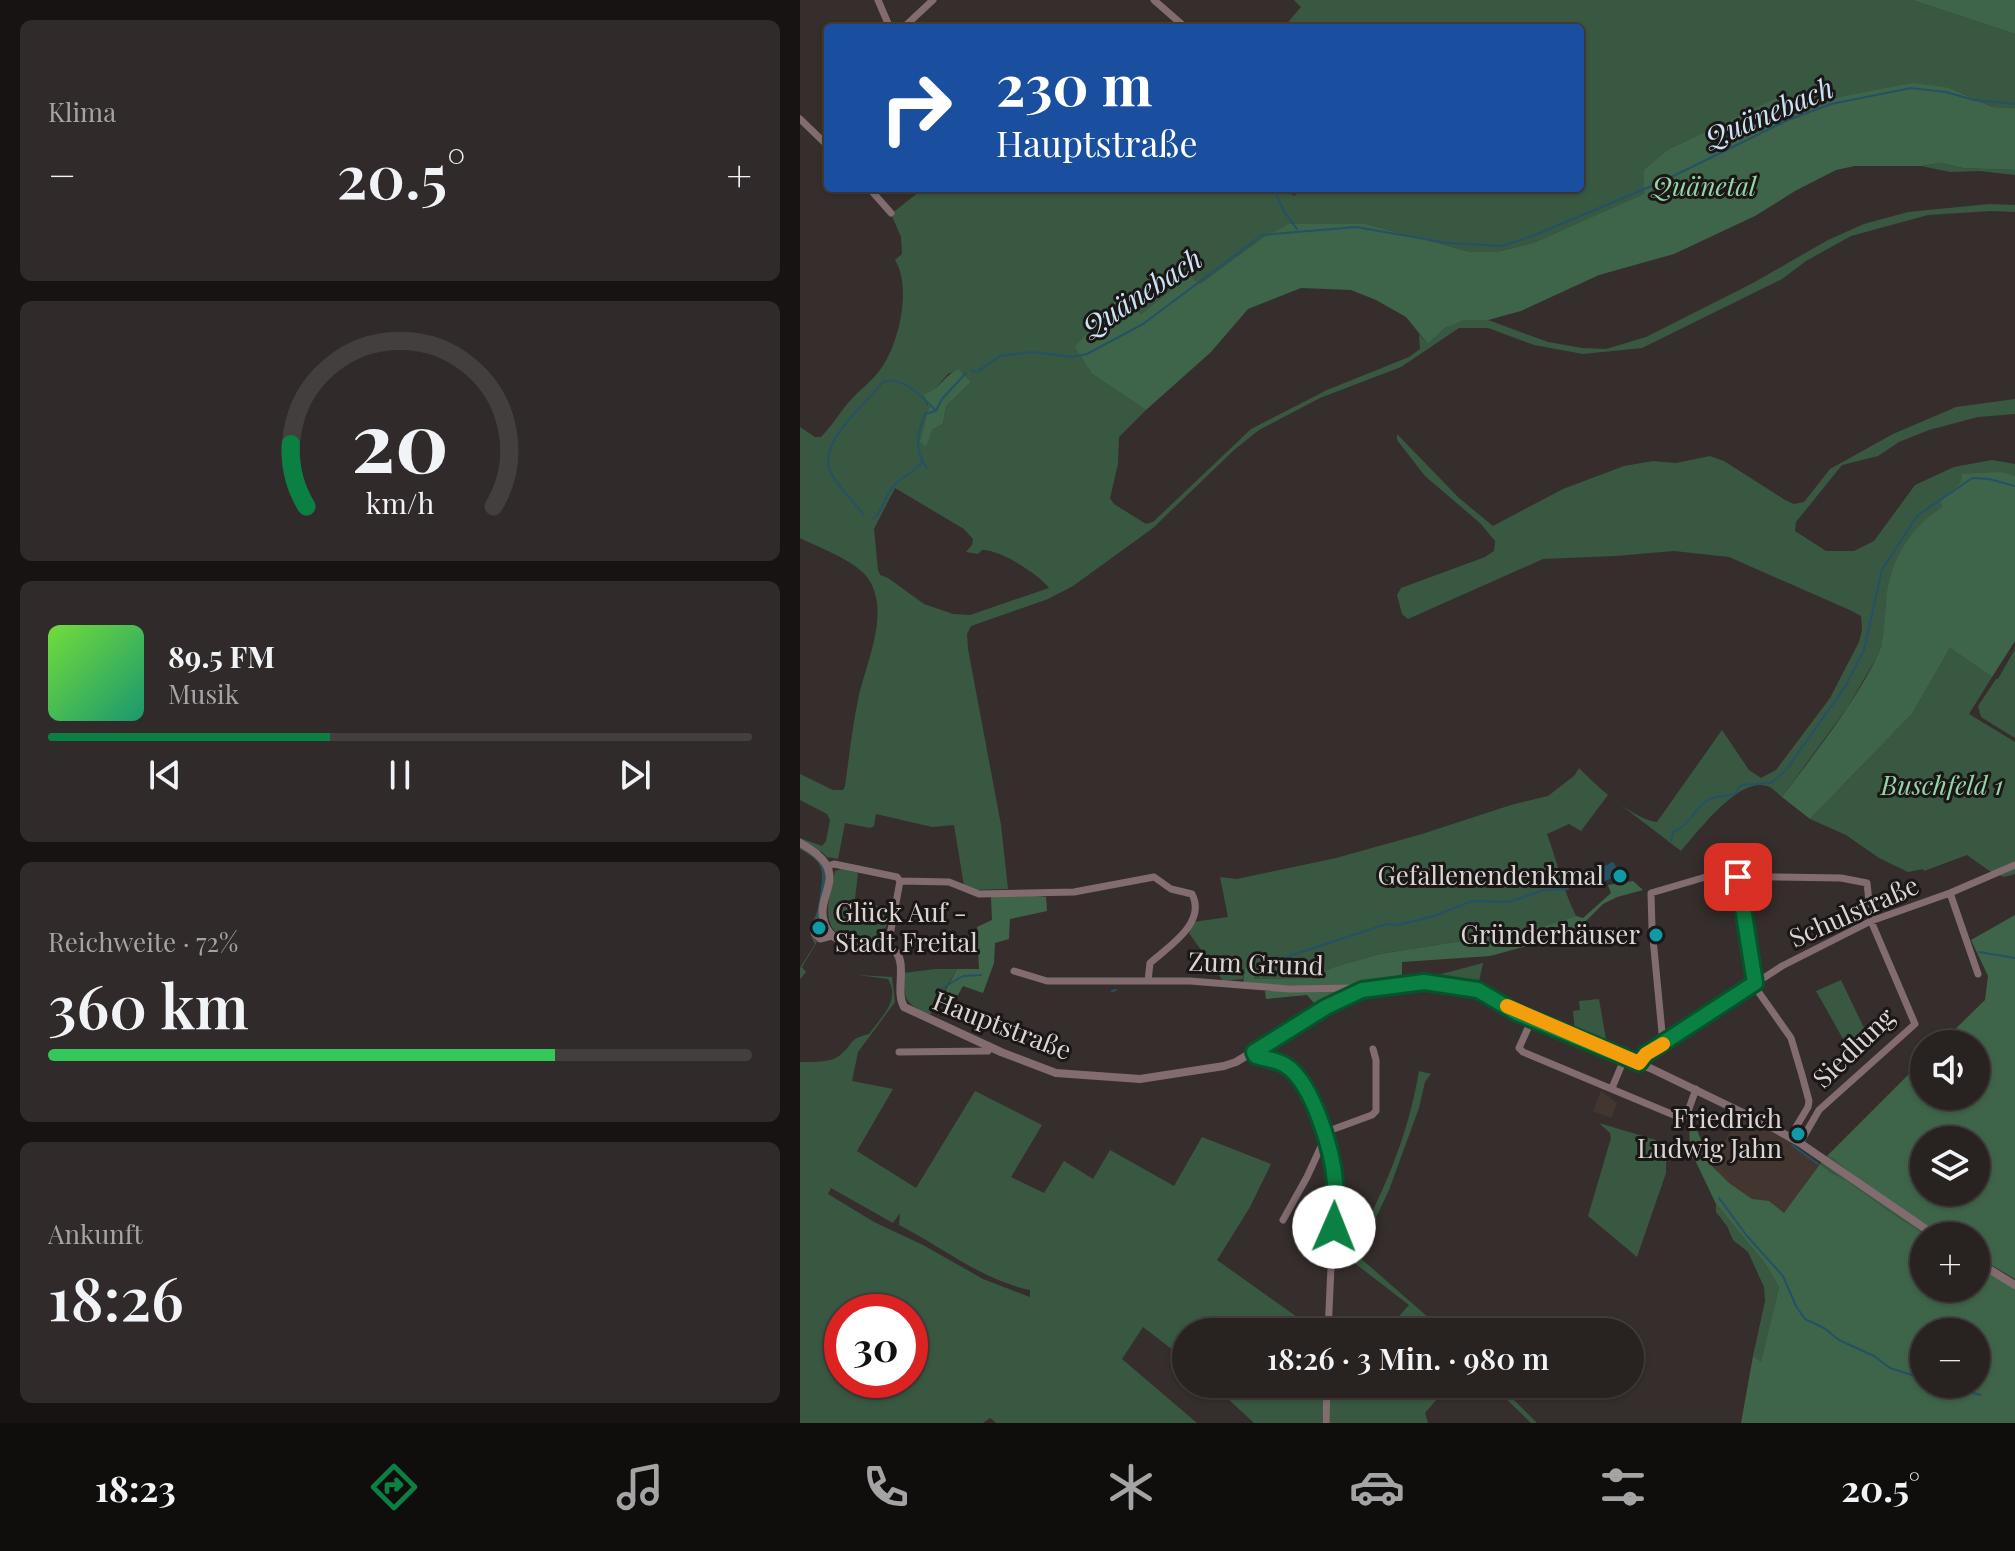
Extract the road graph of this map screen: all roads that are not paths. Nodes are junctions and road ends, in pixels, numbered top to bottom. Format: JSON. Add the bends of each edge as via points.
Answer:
{"nodes":[{"id":1,"x":878,"y":0,"type":"edge"},
{"id":2,"x":933,"y":0,"type":"edge"},
{"id":3,"x":1154,"y":0,"type":"edge"},
{"id":4,"x":888,"y":24,"type":"edge"},
{"id":5,"x":907,"y":24,"type":"edge"},
{"id":6,"x":1181,"y":24,"type":"edge"},
{"id":7,"x":800,"y":119,"type":"edge"},
{"id":8,"x":824,"y":140,"type":"edge"},
{"id":9,"x":873,"y":192,"type":"edge"},
{"id":10,"x":891,"y":213,"type":"dead end"},
{"id":11,"x":800,"y":843,"type":"edge"},
{"id":12,"x":2015,"y":865,"type":"edge"},
{"id":13,"x":828,"y":866,"type":"junction"},
{"id":14,"x":1738,"y":877,"type":"junction"},
{"id":15,"x":900,"y":881,"type":"junction"},
{"id":16,"x":1950,"y":893,"type":"junction"},
{"id":17,"x":1871,"y":921,"type":"junction"},
{"id":18,"x":888,"y":946,"type":"junction"},
{"id":19,"x":1014,"y":971,"type":"dead end"},
{"id":20,"x":1978,"y":974,"type":"dead end"},
{"id":21,"x":1148,"y":981,"type":"junction"},
{"id":22,"x":1755,"y":983,"type":"junction"},
{"id":23,"x":1362,"y":990,"type":"junction"},
{"id":24,"x":1532,"y":1019,"type":"junction"},
{"id":25,"x":1663,"y":1043,"type":"junction"},
{"id":26,"x":989,"y":1046,"type":"junction"},
{"id":27,"x":1373,"y":1049,"type":"dead end"},
{"id":28,"x":899,"y":1052,"type":"dead end"},
{"id":29,"x":1254,"y":1052,"type":"junction"},
{"id":30,"x":1625,"y":1057,"type":"junction"},
{"id":31,"x":1639,"y":1063,"type":"junction"},
{"id":32,"x":1612,"y":1088,"type":"junction"},
{"id":33,"x":1696,"y":1089,"type":"junction"},
{"id":34,"x":1808,"y":1107,"type":"junction"},
{"id":35,"x":1816,"y":1112,"type":"junction"},
{"id":36,"x":1324,"y":1135,"type":"junction"},
{"id":37,"x":1790,"y":1137,"type":"junction"},
{"id":38,"x":1800,"y":1143,"type":"junction"},
{"id":39,"x":1283,"y":1220,"type":"dead end"},
{"id":40,"x":1915,"y":1222,"type":"edge"},
{"id":41,"x":1990,"y":1270,"type":"edge"},
{"id":42,"x":2015,"y":1285,"type":"edge"},
{"id":43,"x":1329,"y":1318,"type":"edge"},
{"id":44,"x":1327,"y":1398,"type":"edge"},
{"id":45,"x":1326,"y":1423,"type":"edge"}],
"edges":[{"from":1,"to":4,"type":"street"},
{"from":2,"to":5,"type":"street"},
{"from":3,"to":6,"type":"street"},
{"from":7,"to":8,"type":"street"},
{"from":9,"to":10,"type":"street"},
{"from":11,"to":13,"type":"street"},
{"from":12,"to":16,"type":"street","name":"Schulstraße"},
{"from":13,"to":15,"type":"street"},
{"from":13,"to":18,"type":"street","via":[[824,920],[832,936]]},
{"from":14,"to":17,"type":"street","via":[[1863,881],[1869,887]]},
{"from":14,"to":22,"type":"street"},
{"from":14,"to":25,"type":"street","via":[[1700,877],[1651,893]]},
{"from":15,"to":18,"type":"street"},
{"from":15,"to":21,"type":"street","name":"Zum Grund","via":[[949,882],[979,894],[1074,892],[1159,878],[1171,889],[1192,894],[1196,908],[1181,937],[1150,963]]},
{"from":16,"to":17,"type":"street","name":"Schulstraße"},
{"from":16,"to":20,"type":"street"},
{"from":17,"to":22,"type":"street","name":"Schulstraße"},
{"from":17,"to":35,"type":"street","name":"Siedlung","via":[[1915,1024]]},
{"from":18,"to":26,"type":"street","name":"Hauptstraße","via":[[899,957],[904,1007]]},
{"from":19,"to":21,"type":"street","name":"Zum Grund","via":[[1047,981]]},
{"from":21,"to":23,"type":"street","name":"Zum Grund"},
{"from":22,"to":25,"type":"street","name":"Schulstraße"},
{"from":22,"to":34,"type":"street","via":[[1794,1045]]},
{"from":23,"to":24,"type":"street","name":"Hauptstraße","via":[[1424,982],[1478,990]]},
{"from":23,"to":29,"type":"street","name":"Hauptstraße"},
{"from":24,"to":30,"type":"street","name":"Hauptstraße"},
{"from":24,"to":32,"type":"street","via":[[1521,1051]]},
{"from":25,"to":31,"type":"street","name":"Schulstraße"},
{"from":26,"to":28,"type":"street","via":[[988,1051]]},
{"from":26,"to":29,"type":"street","name":"Hauptstraße","via":[[1056,1073],[1119,1079],[1224,1066]]},
{"from":27,"to":36,"type":"street","via":[[1376,1111]]},
{"from":29,"to":36,"type":"street","via":[[1296,1075]]},
{"from":30,"to":31,"type":"street","name":"Hauptstraße"},
{"from":30,"to":32,"type":"street"},
{"from":31,"to":33,"type":"street","name":"Hauptstraße"},
{"from":32,"to":33,"type":"street","via":[[1681,1118]]},
{"from":33,"to":37,"type":"street","name":"Hauptstraße"},
{"from":34,"to":35,"type":"street","name":"Siedlung"},
{"from":34,"to":37,"type":"street","name":"Siedlung"},
{"from":35,"to":38,"type":"street","name":"Siedlung"},
{"from":36,"to":39,"type":"street"},
{"from":36,"to":43,"type":"street","via":[[1335,1181]]},
{"from":37,"to":38,"type":"street","name":"Hauptstraße"},
{"from":38,"to":40,"type":"street","name":"Hauptstraße"},
{"from":41,"to":42,"type":"street"},
{"from":44,"to":45,"type":"street"}]}
